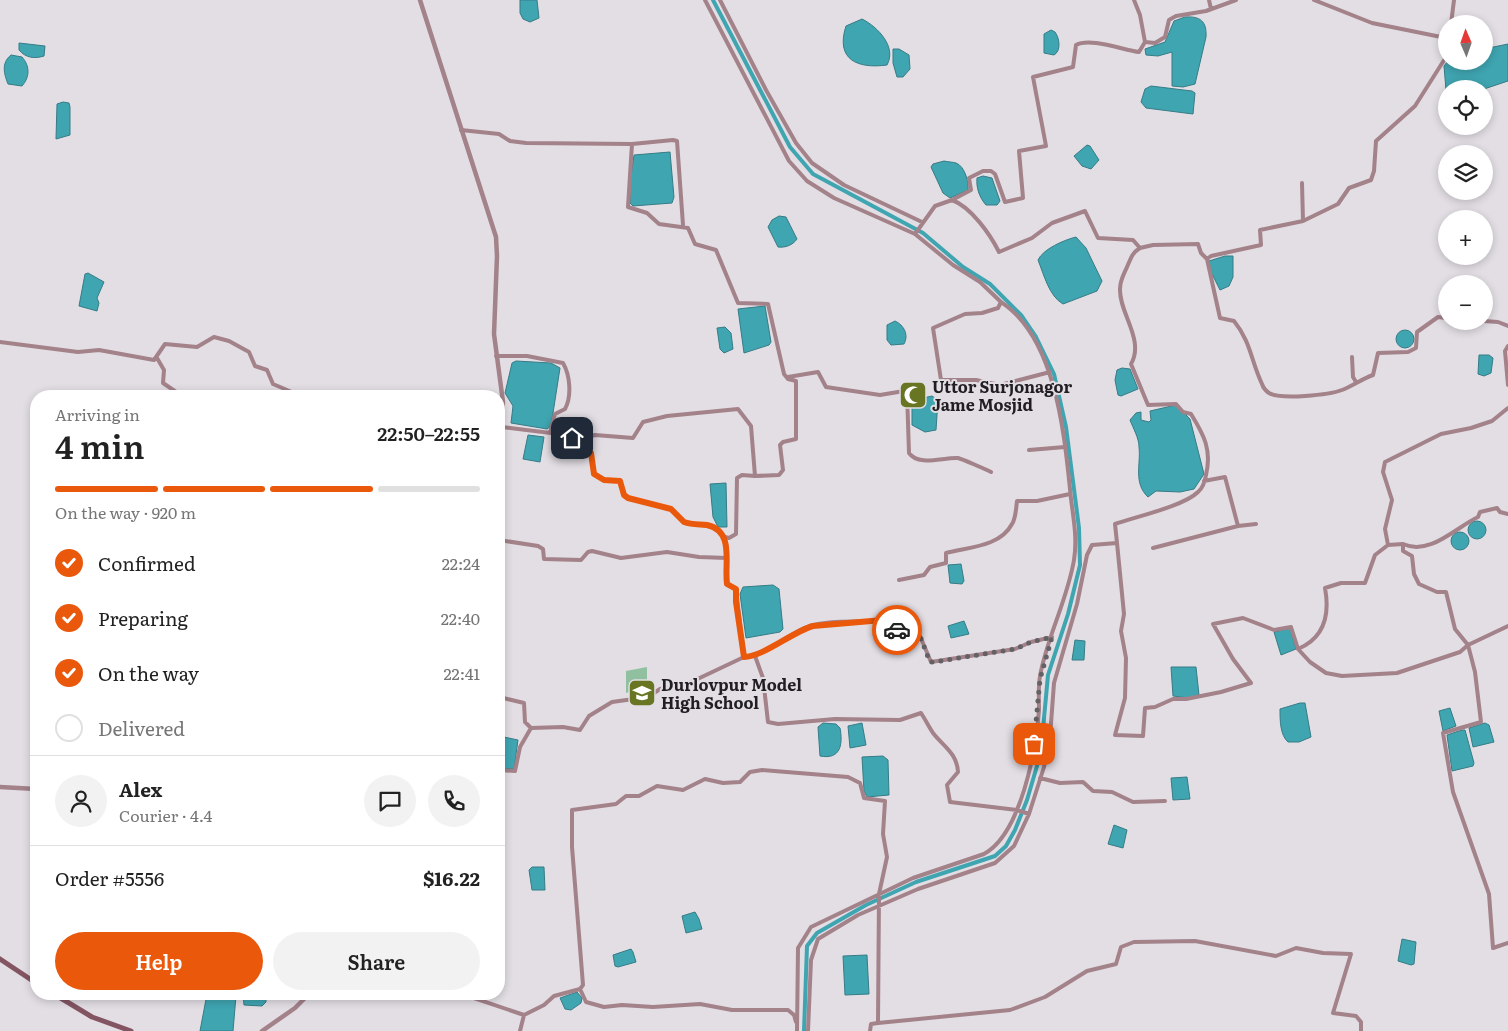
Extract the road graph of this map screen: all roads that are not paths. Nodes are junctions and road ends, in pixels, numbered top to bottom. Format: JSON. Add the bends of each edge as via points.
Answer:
{"nodes":[{"id":1,"x":420,"y":0,"type":"edge"},
{"id":2,"x":704,"y":0,"type":"edge"},
{"id":3,"x":720,"y":0,"type":"edge"},
{"id":4,"x":1134,"y":0,"type":"edge"},
{"id":5,"x":1209,"y":0,"type":"edge"},
{"id":6,"x":1236,"y":0,"type":"edge"},
{"id":7,"x":1314,"y":0,"type":"edge"},
{"id":8,"x":1454,"y":0,"type":"edge"},
{"id":9,"x":1211,"y":9,"type":"junction"},
{"id":10,"x":1452,"y":15,"type":"edge"},
{"id":11,"x":1438,"y":36,"type":"edge"},
{"id":12,"x":1145,"y":42,"type":"junction"},
{"id":13,"x":1438,"y":69,"type":"edge"},
{"id":14,"x":461,"y":130,"type":"junction"},
{"id":15,"x":632,"y":144,"type":"junction"},
{"id":16,"x":1302,"y":183,"type":"dead end"},
{"id":17,"x":952,"y":200,"type":"junction"},
{"id":18,"x":922,"y":222,"type":"junction"},
{"id":19,"x":1303,"y":222,"type":"junction"},
{"id":20,"x":683,"y":225,"type":"junction"},
{"id":21,"x":915,"y":234,"type":"junction"},
{"id":22,"x":1140,"y":248,"type":"junction"},
{"id":23,"x":1207,"y":260,"type":"junction"},
{"id":24,"x":1001,"y":302,"type":"junction"},
{"id":25,"x":1438,"y":317,"type":"edge"},
{"id":26,"x":1493,"y":322,"type":"edge"},
{"id":27,"x":1508,"y":326,"type":"edge"},
{"id":28,"x":0,"y":342,"type":"edge"},
{"id":29,"x":1508,"y":346,"type":"edge"},
{"id":30,"x":496,"y":356,"type":"junction"},
{"id":31,"x":1352,"y":357,"type":"dead end"},
{"id":32,"x":157,"y":358,"type":"junction"},
{"id":33,"x":1050,"y":372,"type":"junction"},
{"id":34,"x":786,"y":378,"type":"junction"},
{"id":35,"x":1356,"y":382,"type":"junction"},
{"id":36,"x":1508,"y":385,"type":"edge"},
{"id":37,"x":173,"y":390,"type":"edge"},
{"id":38,"x":287,"y":390,"type":"edge"},
{"id":39,"x":501,"y":390,"type":"edge"},
{"id":40,"x":1508,"y":408,"type":"edge"},
{"id":41,"x":505,"y":427,"type":"edge"},
{"id":42,"x":550,"y":433,"type":"junction"},
{"id":43,"x":576,"y":440,"type":"junction"},
{"id":44,"x":1065,"y":446,"type":"junction"},
{"id":45,"x":1029,"y":450,"type":"dead end"},
{"id":46,"x":991,"y":472,"type":"dead end"},
{"id":47,"x":755,"y":476,"type":"junction"},
{"id":48,"x":1204,"y":481,"type":"junction"},
{"id":49,"x":1070,"y":494,"type":"junction"},
{"id":50,"x":1508,"y":514,"type":"edge"},
{"id":51,"x":1256,"y":524,"type":"dead end"},
{"id":52,"x":1238,"y":526,"type":"junction"},
{"id":53,"x":724,"y":537,"type":"junction"},
{"id":54,"x":505,"y":541,"type":"edge"},
{"id":55,"x":1117,"y":543,"type":"junction"},
{"id":56,"x":1403,"y":544,"type":"junction"},
{"id":57,"x":1388,"y":545,"type":"junction"},
{"id":58,"x":1153,"y":548,"type":"dead end"},
{"id":59,"x":727,"y":558,"type":"junction"},
{"id":60,"x":899,"y":580,"type":"dead end"},
{"id":61,"x":1508,"y":626,"type":"edge"},
{"id":62,"x":1052,"y":637,"type":"junction"},
{"id":63,"x":1468,"y":645,"type":"junction"},
{"id":64,"x":1298,"y":649,"type":"junction"},
{"id":65,"x":755,"y":656,"type":"junction"},
{"id":66,"x":744,"y":657,"type":"junction"},
{"id":67,"x":505,"y":699,"type":"edge"},
{"id":68,"x":532,"y":728,"type":"junction"},
{"id":69,"x":505,"y":770,"type":"edge"},
{"id":70,"x":1040,"y":778,"type":"junction"},
{"id":71,"x":0,"y":787,"type":"edge"},
{"id":72,"x":30,"y":789,"type":"edge"},
{"id":73,"x":1165,"y":802,"type":"dead end"},
{"id":74,"x":1017,"y":810,"type":"junction"},
{"id":75,"x":1029,"y":814,"type":"junction"},
{"id":76,"x":879,"y":894,"type":"junction"},
{"id":77,"x":878,"y":907,"type":"junction"},
{"id":78,"x":1508,"y":943,"type":"edge"},
{"id":79,"x":0,"y":959,"type":"edge"},
{"id":80,"x":30,"y":979,"type":"edge"},
{"id":81,"x":580,"y":988,"type":"junction"},
{"id":82,"x":64,"y":1000,"type":"edge"},
{"id":83,"x":303,"y":1000,"type":"edge"},
{"id":84,"x":480,"y":1000,"type":"edge"},
{"id":85,"x":524,"y":1015,"type":"junction"},
{"id":86,"x":878,"y":1023,"type":"junction"},
{"id":87,"x":131,"y":1031,"type":"edge"},
{"id":88,"x":262,"y":1031,"type":"edge"},
{"id":89,"x":520,"y":1031,"type":"edge"},
{"id":90,"x":797,"y":1031,"type":"edge"},
{"id":91,"x":808,"y":1031,"type":"edge"},
{"id":92,"x":870,"y":1031,"type":"edge"},
{"id":93,"x":1361,"y":1031,"type":"edge"}],
"edges":[{"from":1,"to":14,"type":"street"},
{"from":2,"to":21,"type":"street","via":[[789,161],[807,181],[834,198]]},
{"from":3,"to":18,"type":"street","via":[[796,142],[812,162],[844,185]]},
{"from":4,"to":12,"type":"street"},
{"from":5,"to":9,"type":"street"},
{"from":6,"to":9,"type":"street"},
{"from":7,"to":11,"type":"street","via":[[1372,23]]},
{"from":8,"to":10,"type":"street"},
{"from":9,"to":12,"type":"street","via":[[1176,16],[1169,20],[1165,37],[1155,43]]},
{"from":12,"to":17,"type":"street","via":[[1139,52],[1080,43],[1076,45],[1073,67],[1033,77],[1046,146],[1019,151],[1023,198],[1005,202],[995,174],[983,171],[970,178],[970,190]]},
{"from":13,"to":19,"type":"street","via":[[1414,106],[1376,140],[1371,180],[1349,188],[1338,204]]},
{"from":14,"to":15,"type":"street","via":[[499,134],[510,141],[526,143]]},
{"from":14,"to":30,"type":"street","via":[[496,237]]},
{"from":15,"to":20,"type":"street","via":[[628,207],[647,213],[659,224]]},
{"from":15,"to":20,"type":"street","via":[[677,142]]},
{"from":16,"to":19,"type":"street"},
{"from":17,"to":18,"type":"street","via":[[935,206]]},
{"from":17,"to":22,"type":"street","via":[[969,211],[999,252],[1032,238],[1052,223],[1085,211],[1098,238],[1133,240]]},
{"from":18,"to":21,"type":"street"},
{"from":19,"to":23,"type":"street","via":[[1260,230],[1261,245]]},
{"from":20,"to":34,"type":"street","via":[[691,232],[695,244],[716,250],[738,303],[768,304]]},
{"from":21,"to":24,"type":"street","via":[[980,282]]},
{"from":22,"to":23,"type":"street","via":[[1198,244]]},
{"from":22,"to":48,"type":"street","via":[[1132,255],[1121,278],[1120,290],[1136,354],[1131,364],[1148,405],[1176,404],[1183,412],[1191,414],[1210,458]]},
{"from":23,"to":35,"type":"street","via":[[1220,318],[1234,321],[1238,326],[1246,339],[1262,386],[1269,393],[1308,395],[1341,390]]},
{"from":24,"to":33,"type":"street","via":[[1024,326]]},
{"from":24,"to":33,"type":"street","via":[[998,308],[965,314],[933,328],[941,380],[976,380],[1000,386]]},
{"from":25,"to":35,"type":"street","via":[[1417,332],[1416,348],[1408,352],[1378,353],[1373,375]]},
{"from":26,"to":27,"type":"street"},
{"from":28,"to":32,"type":"street"},
{"from":29,"to":36,"type":"street","via":[[1505,351]]},
{"from":30,"to":39,"type":"street"},
{"from":30,"to":42,"type":"street","via":[[527,356],[563,362],[569,399],[565,409],[555,414]]},
{"from":31,"to":35,"type":"street"},
{"from":32,"to":37,"type":"street","via":[[164,370],[163,383]]},
{"from":32,"to":38,"type":"street","via":[[165,344],[195,347],[213,337],[221,338],[251,353],[254,364],[267,370],[273,384]]},
{"from":33,"to":44,"type":"street"},
{"from":34,"to":46,"type":"street","via":[[818,372],[826,387],[880,395],[904,391],[907,393],[909,453],[912,458],[959,458]]},
{"from":34,"to":47,"type":"street","via":[[796,381],[796,439],[780,445],[781,473]]},
{"from":40,"to":57,"type":"street","via":[[1492,421],[1441,434],[1385,462],[1383,472],[1392,500],[1385,529]]},
{"from":41,"to":42,"type":"street"},
{"from":42,"to":43,"type":"street"},
{"from":43,"to":47,"type":"street","via":[[595,436],[633,438],[643,422],[667,416],[738,409],[752,426]]},
{"from":43,"to":53,"type":"street","via":[[591,453],[594,474],[604,480],[620,481],[628,498],[660,504],[677,513],[682,522],[708,526]]},
{"from":44,"to":45,"type":"street"},
{"from":44,"to":49,"type":"street"},
{"from":47,"to":53,"type":"street","via":[[737,478],[736,534]]},
{"from":48,"to":52,"type":"street","via":[[1225,477]]},
{"from":48,"to":55,"type":"street","via":[[1199,492],[1186,499],[1115,524]]},
{"from":49,"to":60,"type":"street","via":[[1037,501],[1017,501],[1012,524],[999,539],[946,553],[946,563],[930,567],[924,575]]},
{"from":49,"to":62,"type":"street","via":[[1074,509],[1074,557],[1062,611]]},
{"from":50,"to":56,"type":"street","via":[[1497,508],[1480,512],[1478,517],[1447,538],[1415,548]]},
{"from":51,"to":52,"type":"street"},
{"from":52,"to":58,"type":"street"},
{"from":53,"to":59,"type":"street"},
{"from":54,"to":59,"type":"street","via":[[538,546],[543,550],[544,559],[550,560],[581,560],[592,551],[621,558],[667,552]]},
{"from":55,"to":64,"type":"street","via":[[1124,614],[1121,631],[1126,658],[1125,698],[1115,735],[1143,736],[1145,708],[1251,683],[1213,624],[1243,618],[1274,630],[1291,627]]},
{"from":55,"to":70,"type":"street","via":[[1092,545],[1087,555],[1077,604],[1054,683],[1050,737]]},
{"from":56,"to":57,"type":"street"},
{"from":56,"to":63,"type":"street","via":[[1403,551],[1412,556],[1418,584],[1446,592],[1455,629]]},
{"from":57,"to":64,"type":"street","via":[[1375,555],[1365,582],[1325,588],[1327,613],[1321,631],[1310,644]]},
{"from":59,"to":66,"type":"street","via":[[726,580],[736,589]]},
{"from":61,"to":63,"type":"street"},
{"from":62,"to":65,"type":"street","via":[[1015,649],[930,662],[920,636],[898,631],[888,620],[883,620],[802,629]]},
{"from":62,"to":74,"type":"street","via":[[1040,679],[1034,744]]},
{"from":63,"to":64,"type":"street","via":[[1460,652],[1397,673],[1342,676],[1326,673]]},
{"from":63,"to":78,"type":"street","via":[[1481,722],[1443,733],[1453,792],[1489,894],[1493,948]]},
{"from":65,"to":66,"type":"street"},
{"from":65,"to":74,"type":"street","via":[[763,678],[768,722],[900,720],[921,713],[958,764],[958,772],[947,786],[950,802]]},
{"from":66,"to":68,"type":"street","via":[[686,684],[660,689],[648,697],[612,702],[589,716],[580,730]]},
{"from":67,"to":68,"type":"street","via":[[524,704],[525,722]]},
{"from":68,"to":69,"type":"street","via":[[520,747],[515,771]]},
{"from":70,"to":73,"type":"street","via":[[1060,783],[1083,782],[1093,791],[1112,792],[1140,803]]},
{"from":70,"to":75,"type":"street"},
{"from":71,"to":72,"type":"street"},
{"from":74,"to":75,"type":"street"},
{"from":74,"to":76,"type":"street","via":[[1004,838],[995,848]]},
{"from":75,"to":77,"type":"street","via":[[1014,846],[995,863],[918,889]]},
{"from":76,"to":77,"type":"street"},
{"from":76,"to":81,"type":"street","via":[[887,857],[885,802],[864,798],[860,782],[848,777],[753,770],[740,782],[705,779],[683,790],[657,786],[639,796],[626,796],[616,804],[572,810],[572,847],[584,980]]},
{"from":76,"to":90,"type":"street","via":[[811,927],[798,948]]},
{"from":77,"to":86,"type":"street"},
{"from":77,"to":91,"type":"street","via":[[818,939],[814,945]]},
{"from":79,"to":80,"type":"main road"},
{"from":81,"to":85,"type":"street","via":[[554,996]]},
{"from":81,"to":90,"type":"street","via":[[586,1002],[604,1007],[700,1004],[732,1010],[788,1010],[794,1015]]},
{"from":82,"to":87,"type":"main road","via":[[92,1017]]},
{"from":83,"to":88,"type":"street"},
{"from":84,"to":85,"type":"street"},
{"from":85,"to":89,"type":"street"},
{"from":86,"to":92,"type":"street","via":[[870,1024]]},
{"from":86,"to":93,"type":"street","via":[[1010,1010],[1045,997],[1087,971],[1116,964],[1122,947],[1134,942],[1195,941],[1276,956],[1296,948],[1351,954],[1333,1012],[1356,1016],[1361,1022]]}]}
